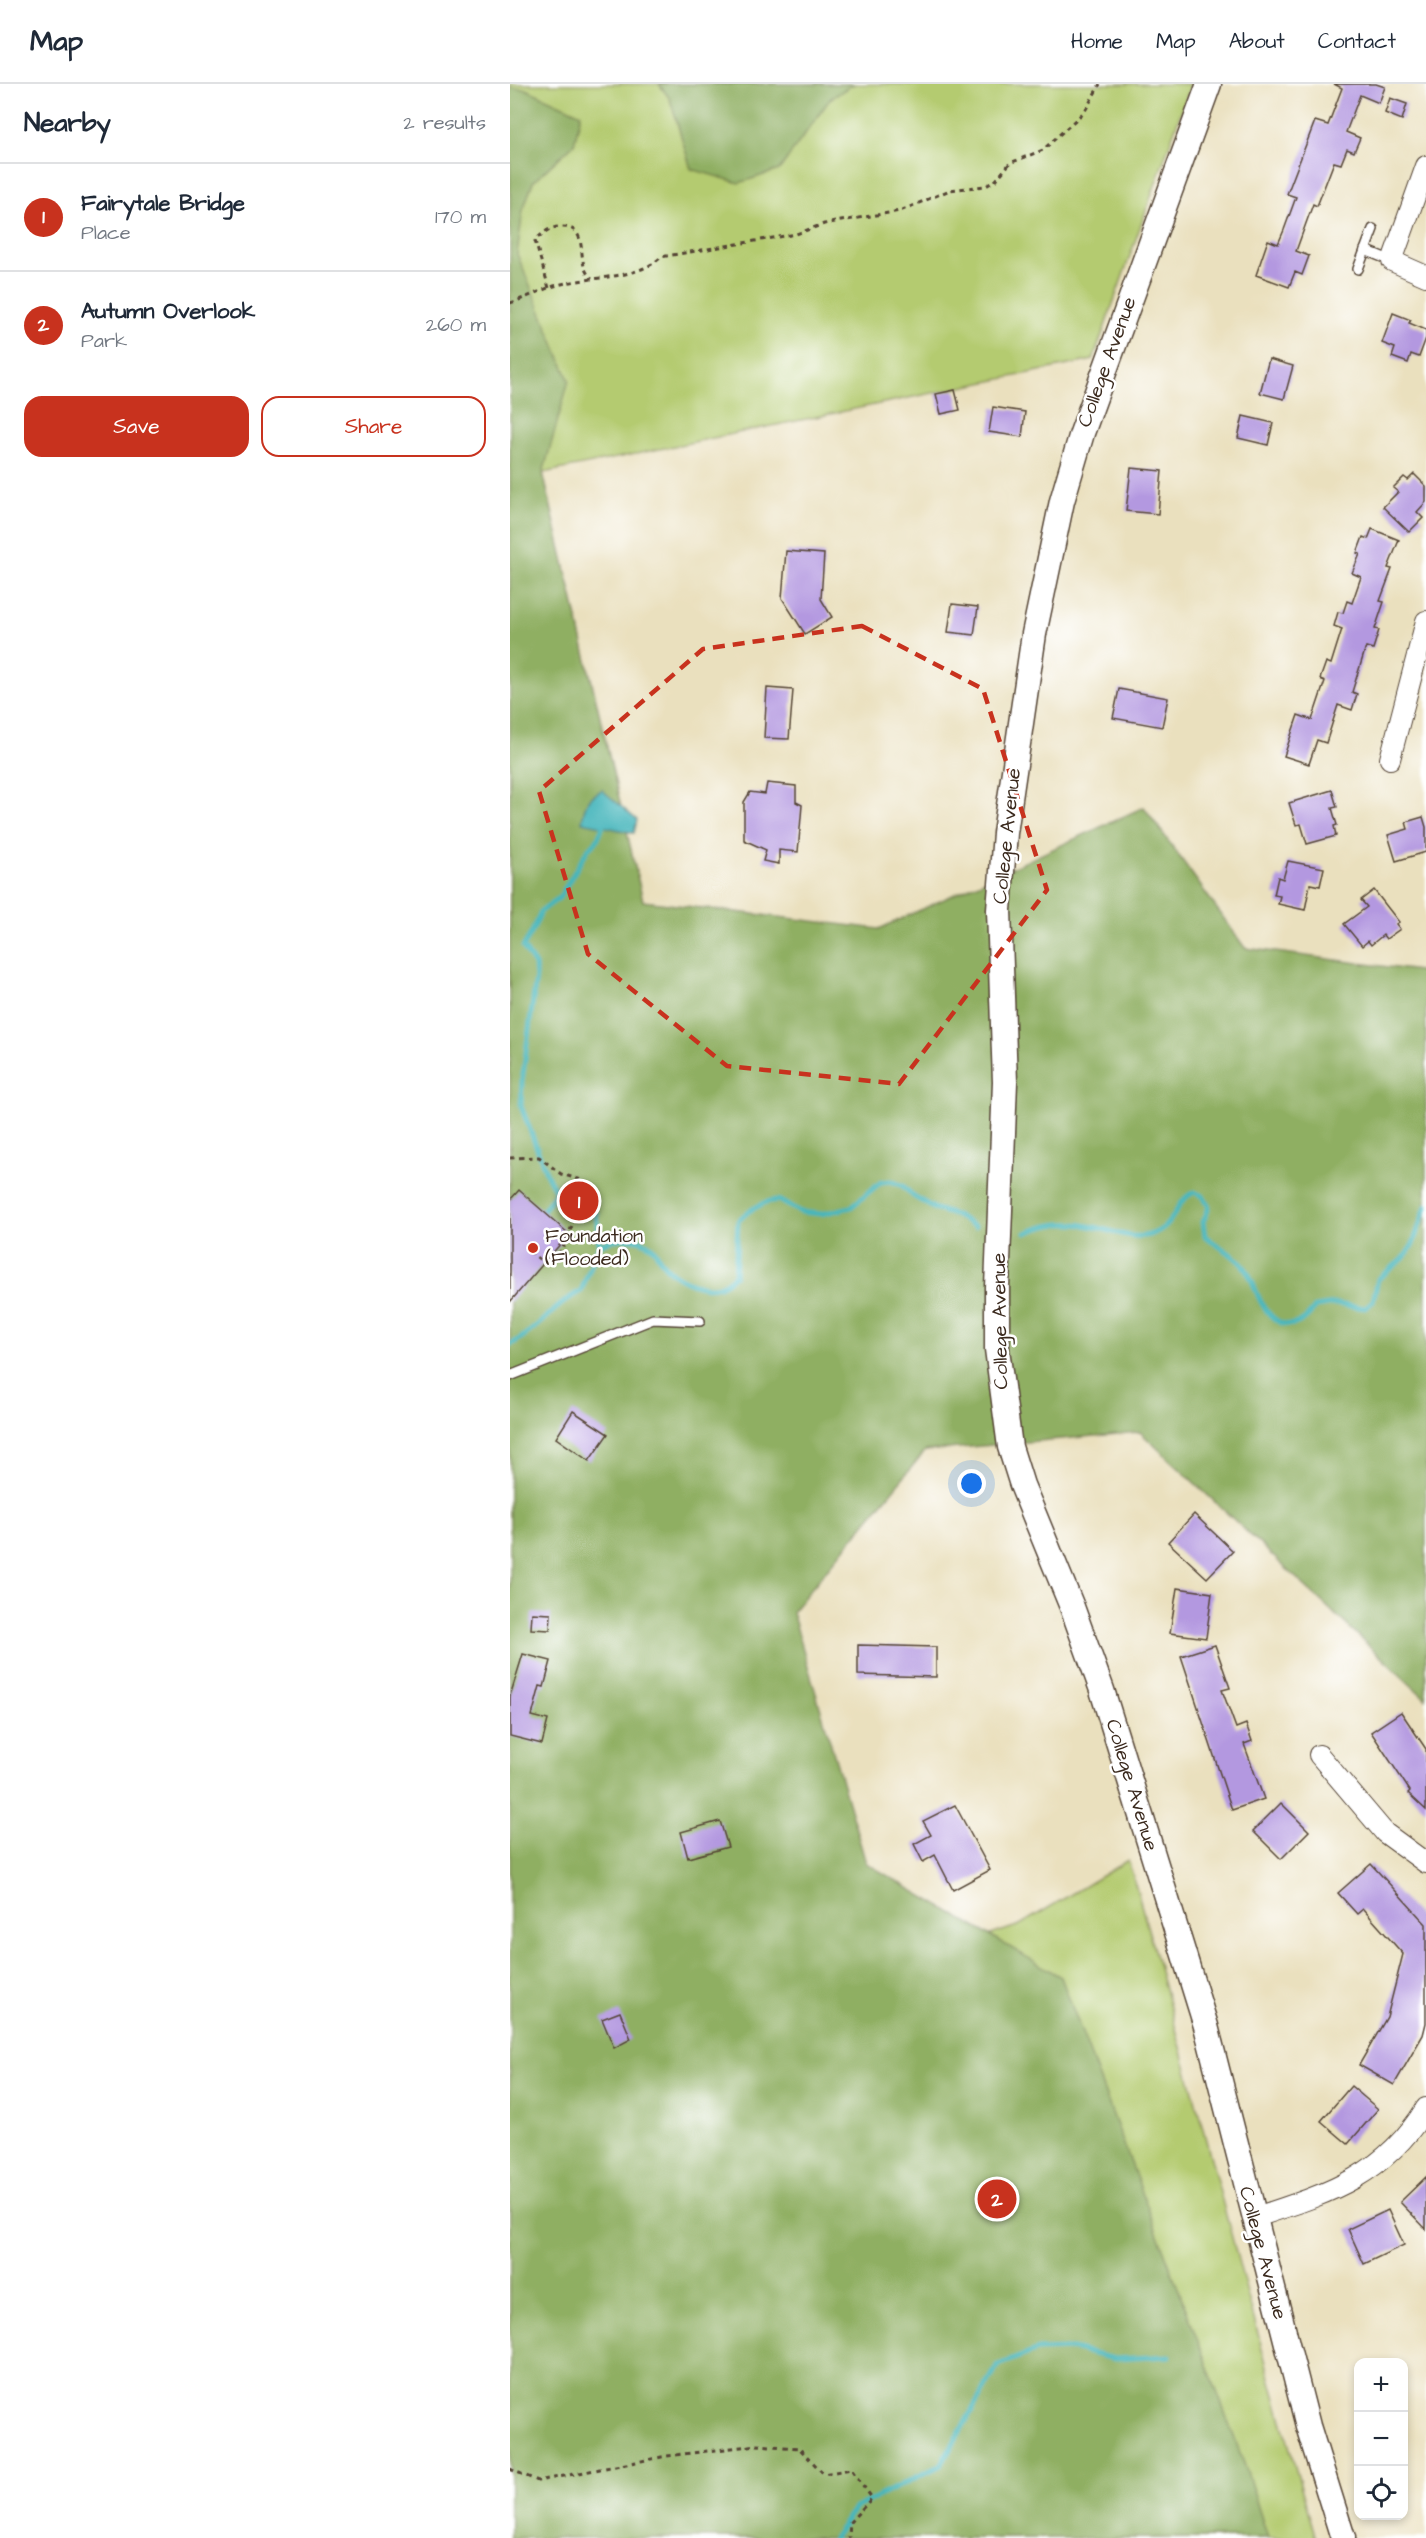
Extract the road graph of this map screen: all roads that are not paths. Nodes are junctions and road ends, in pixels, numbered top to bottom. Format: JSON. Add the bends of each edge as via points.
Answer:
{"nodes":[{"id":1,"x":1209,"y":84,"type":"edge"},
{"id":2,"x":1426,"y":166,"type":"edge"},
{"id":3,"x":1373,"y":229,"type":"dead end"},
{"id":4,"x":1365,"y":250,"type":"junction"},
{"id":5,"x":1392,"y":261,"type":"junction"},
{"id":6,"x":1358,"y":269,"type":"dead end"},
{"id":7,"x":1426,"y":276,"type":"edge"},
{"id":8,"x":1426,"y":621,"type":"edge"},
{"id":9,"x":1390,"y":759,"type":"dead end"},
{"id":10,"x":700,"y":1321,"type":"dead end"},
{"id":11,"x":510,"y":1376,"type":"edge"},
{"id":12,"x":1319,"y":1755,"type":"dead end"},
{"id":13,"x":1426,"y":1863,"type":"edge"},
{"id":14,"x":1426,"y":2108,"type":"edge"},
{"id":15,"x":1253,"y":2218,"type":"junction"},
{"id":16,"x":1343,"y":2538,"type":"edge"}],
"edges":[{"from":1,"to":15,"type":"street","name":"College Avenue","via":[[1082,434],[1062,501],[1034,634],[1005,833],[999,910],[1005,1082],[997,1349],[1010,1447],[1102,1690],[1206,2026]]},
{"from":2,"to":5,"type":"street"},
{"from":3,"to":4,"type":"lane"},
{"from":4,"to":5,"type":"lane"},
{"from":4,"to":6,"type":"lane"},
{"from":5,"to":7,"type":"street"},
{"from":8,"to":9,"type":"street"},
{"from":10,"to":11,"type":"lane","via":[[653,1319]]},
{"from":12,"to":13,"type":"street","via":[[1385,1833]]},
{"from":14,"to":15,"type":"street","via":[[1417,2124],[1370,2170],[1341,2187]]},
{"from":15,"to":16,"type":"street","name":"College Avenue","via":[[1308,2426]]}]}
